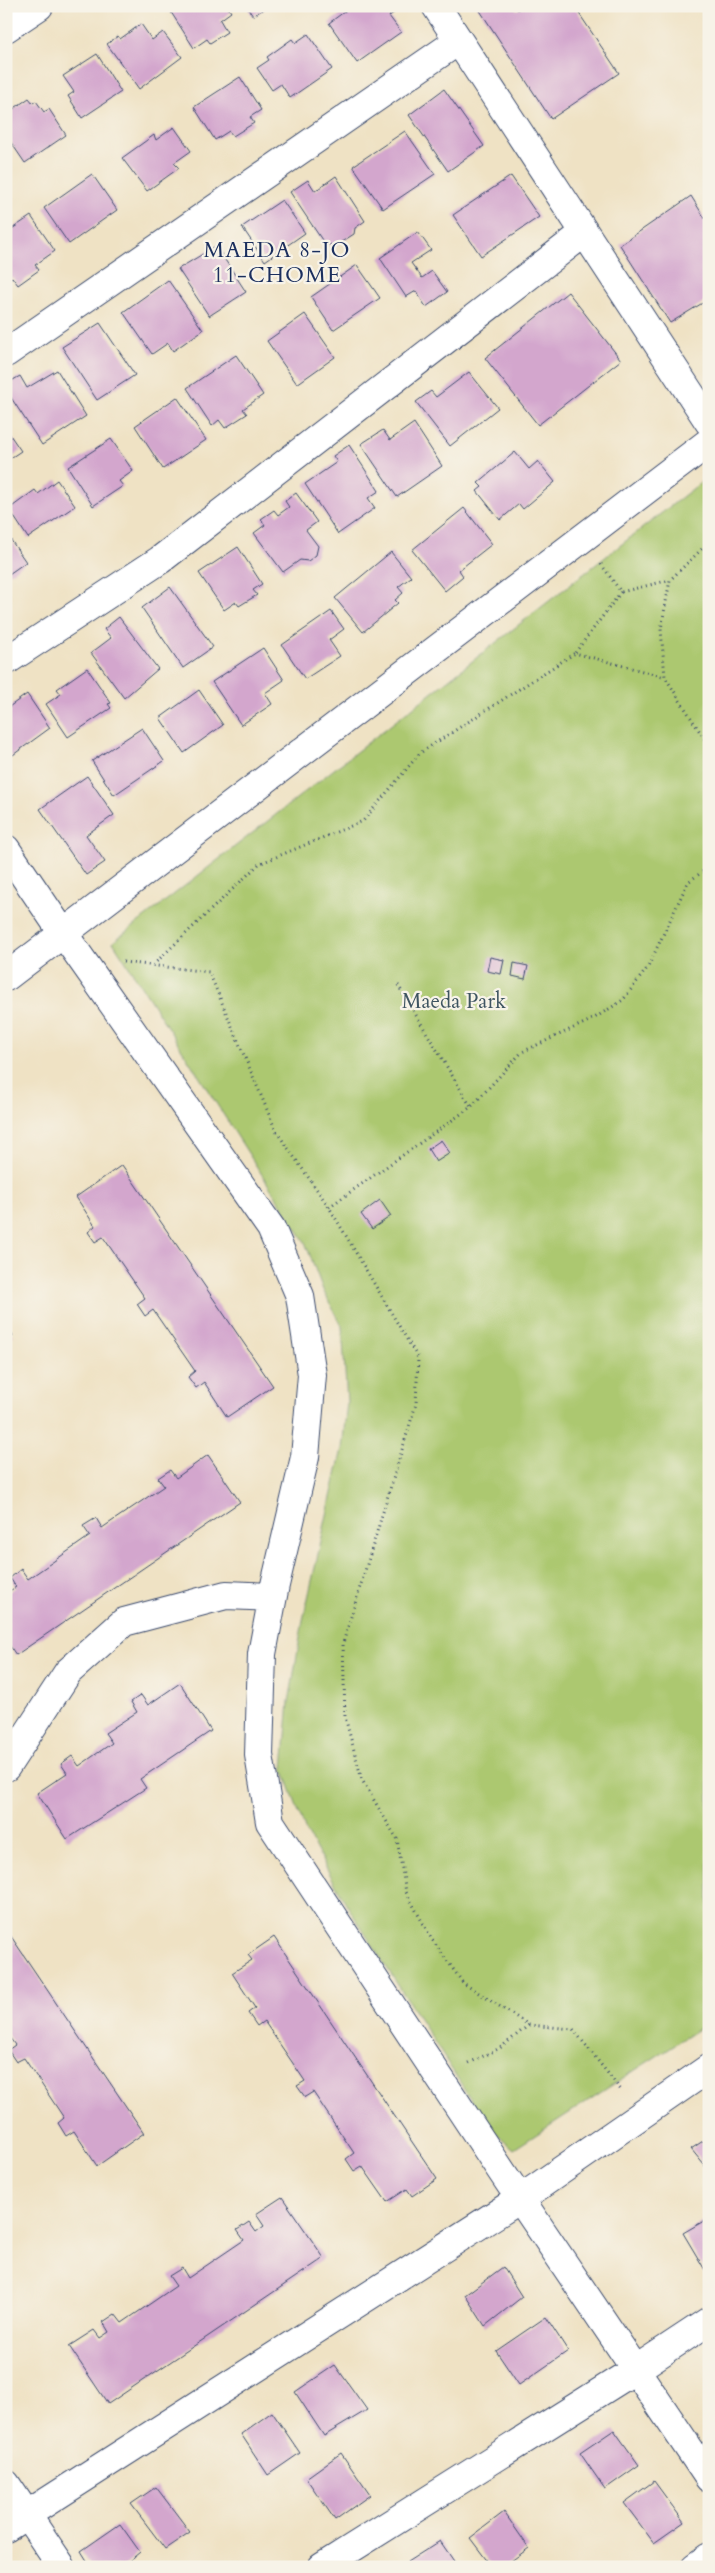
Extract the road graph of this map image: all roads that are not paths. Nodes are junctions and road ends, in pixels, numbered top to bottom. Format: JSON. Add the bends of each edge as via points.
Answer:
{"nodes":[{"id":1,"x":39,"y":6,"type":"edge"},
{"id":2,"x":436,"y":6,"type":"edge"},
{"id":3,"x":6,"y":28,"type":"edge"},
{"id":4,"x":458,"y":41,"type":"junction"},
{"id":5,"x":584,"y":233,"type":"junction"},
{"id":6,"x":6,"y":353,"type":"edge"},
{"id":7,"x":709,"y":422,"type":"edge"},
{"id":8,"x":709,"y":442,"type":"edge"},
{"id":9,"x":6,"y":661,"type":"edge"},
{"id":10,"x":6,"y":849,"type":"edge"},
{"id":11,"x":63,"y":933,"type":"junction"},
{"id":12,"x":6,"y":977,"type":"edge"},
{"id":13,"x":272,"y":1597,"type":"junction"},
{"id":14,"x":6,"y":1767,"type":"edge"},
{"id":15,"x":709,"y":2068,"type":"edge"},
{"id":16,"x":520,"y":2199,"type":"junction"},
{"id":17,"x":709,"y":2321,"type":"edge"},
{"id":18,"x":635,"y":2370,"type":"junction"},
{"id":19,"x":709,"y":2478,"type":"edge"},
{"id":20,"x":6,"y":2484,"type":"edge"},
{"id":21,"x":16,"y":2521,"type":"edge"},
{"id":22,"x":709,"y":2558,"type":"edge"},
{"id":23,"x":62,"y":2567,"type":"edge"},
{"id":24,"x":322,"y":2567,"type":"edge"},
{"id":25,"x":695,"y":2567,"type":"edge"}],
"edges":[{"from":1,"to":3,"type":"street"},
{"from":2,"to":4,"type":"street"},
{"from":4,"to":5,"type":"street"},
{"from":4,"to":6,"type":"street"},
{"from":5,"to":7,"type":"street"},
{"from":5,"to":9,"type":"street","via":[[160,560]]},
{"from":8,"to":11,"type":"street"},
{"from":10,"to":11,"type":"street"},
{"from":11,"to":12,"type":"street"},
{"from":11,"to":13,"type":"street","via":[[271,1228],[300,1296],[312,1375],[306,1448]]},
{"from":13,"to":14,"type":"street","via":[[226,1595],[124,1622],[68,1672]]},
{"from":13,"to":16,"type":"street","via":[[262,1654],[259,1755],[270,1822]]},
{"from":15,"to":16,"type":"street"},
{"from":16,"to":18,"type":"street"},
{"from":16,"to":21,"type":"street"},
{"from":17,"to":18,"type":"street"},
{"from":18,"to":19,"type":"street"},
{"from":18,"to":24,"type":"street"},
{"from":20,"to":21,"type":"street"},
{"from":21,"to":23,"type":"street"},
{"from":22,"to":25,"type":"street"}]}
